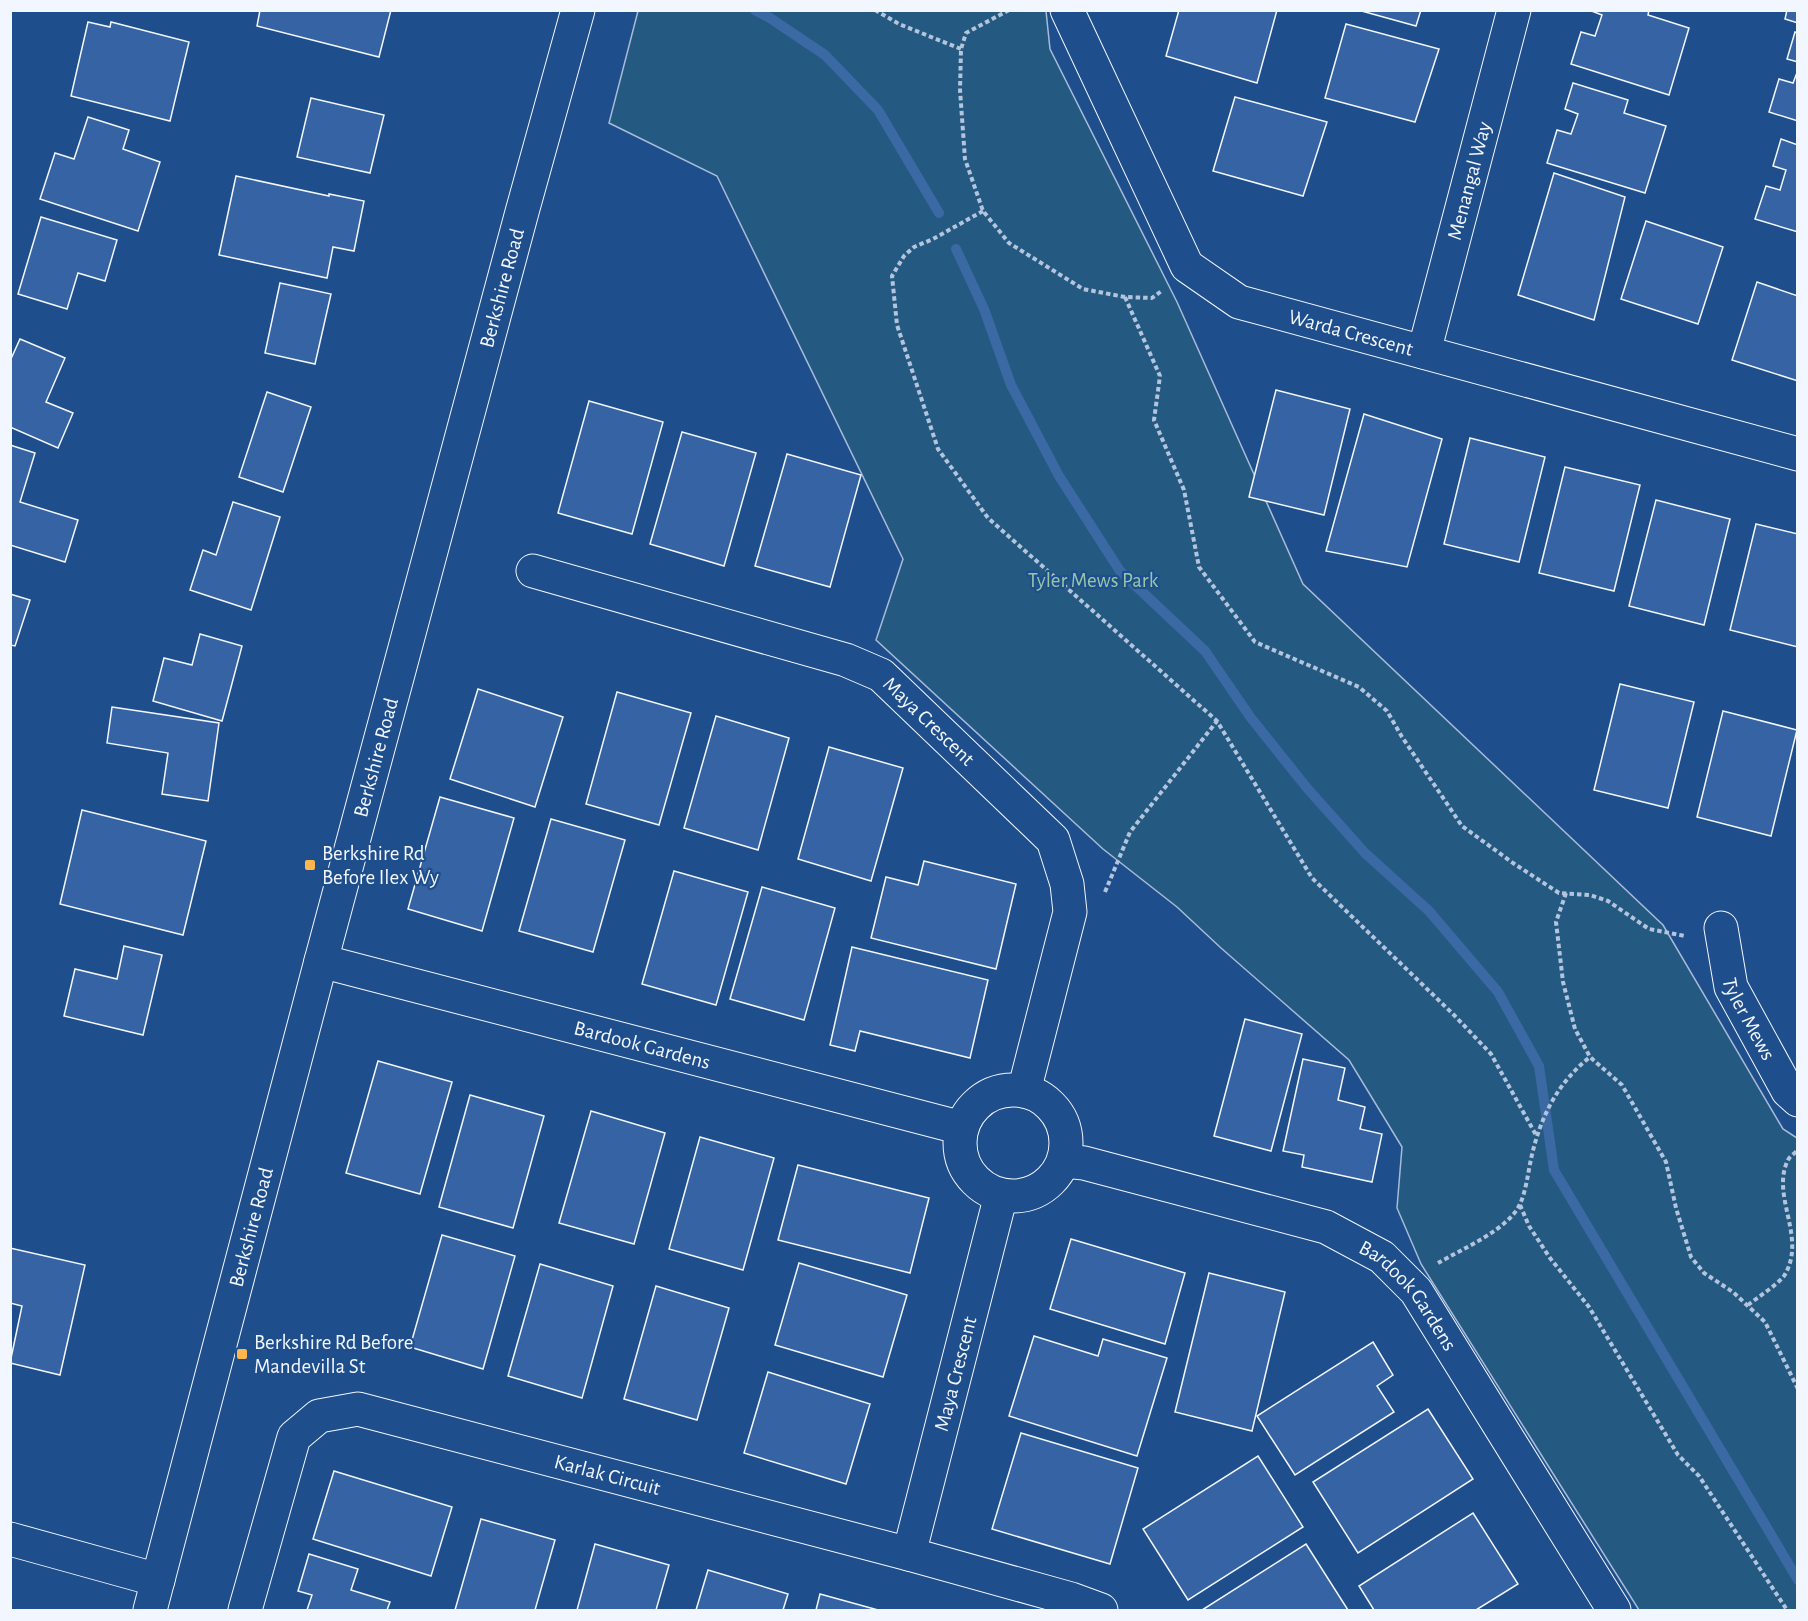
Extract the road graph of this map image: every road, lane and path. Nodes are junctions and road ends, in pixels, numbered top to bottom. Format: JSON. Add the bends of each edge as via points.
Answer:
{"nodes":[{"id":1,"x":578,"y":10,"type":"edge"},
{"id":2,"x":875,"y":10,"type":"edge"},
{"id":3,"x":1009,"y":10,"type":"edge"},
{"id":4,"x":1067,"y":10,"type":"edge"},
{"id":5,"x":1514,"y":10,"type":"edge"},
{"id":6,"x":961,"y":49,"type":"junction"},
{"id":7,"x":983,"y":211,"type":"junction"},
{"id":8,"x":1187,"y":266,"type":"junction"},
{"id":9,"x":1125,"y":297,"type":"junction"},
{"id":10,"x":1424,"y":352,"type":"junction"},
{"id":11,"x":1797,"y":454,"type":"edge"},
{"id":12,"x":533,"y":572,"type":"dead end"},
{"id":13,"x":1217,"y":721,"type":"junction"},
{"id":14,"x":1566,"y":893,"type":"junction"},
{"id":15,"x":1104,"y":894,"type":"dead end"},
{"id":16,"x":1721,"y":928,"type":"joint"},
{"id":17,"x":321,"y":961,"type":"junction"},
{"id":18,"x":1590,"y":1057,"type":"junction"},
{"id":19,"x":1024,"y":1091,"type":"junction"},
{"id":20,"x":1797,"y":1100,"type":"edge"},
{"id":21,"x":962,"y":1128,"type":"junction"},
{"id":22,"x":1536,"y":1135,"type":"junction"},
{"id":23,"x":1797,"y":1150,"type":"edge"},
{"id":24,"x":1064,"y":1161,"type":"junction"},
{"id":25,"x":1002,"y":1195,"type":"junction"},
{"id":26,"x":1520,"y":1205,"type":"junction"},
{"id":27,"x":1407,"y":1282,"type":"junction"},
{"id":28,"x":1748,"y":1305,"type":"junction"},
{"id":29,"x":1797,"y":1389,"type":"edge"},
{"id":30,"x":10,"y":1539,"type":"edge"},
{"id":31,"x":909,"y":1554,"type":"junction"},
{"id":32,"x":158,"y":1580,"type":"junction"},
{"id":33,"x":150,"y":1611,"type":"edge"},
{"id":34,"x":245,"y":1611,"type":"edge"},
{"id":35,"x":1101,"y":1611,"type":"edge"},
{"id":36,"x":1614,"y":1611,"type":"edge"},
{"id":37,"x":1787,"y":1611,"type":"edge"}],
"edges":[{"from":1,"to":17,"type":"street","name":"Berkshire Road"},
{"from":2,"to":6,"type":"path"},
{"from":3,"to":6,"type":"path","via":[[966,33]]},
{"from":4,"to":8,"type":"street"},
{"from":5,"to":10,"type":"street","name":"Menangal Way"},
{"from":6,"to":7,"type":"path","via":[[965,159]]},
{"from":7,"to":9,"type":"path","via":[[1009,243],[1083,289]]},
{"from":7,"to":13,"type":"path","via":[[914,247],[892,276],[897,325],[938,450],[988,518]]},
{"from":8,"to":9,"type":"path","via":[[1152,298]]},
{"from":8,"to":10,"type":"street","name":"Warda Crescent","via":[[1239,302]]},
{"from":9,"to":14,"type":"path","via":[[1160,376],[1154,420],[1184,490],[1199,567],[1255,642],[1356,685],[1387,711],[1462,826],[1559,893]]},
{"from":10,"to":11,"type":"street","name":"Warda Crescent"},
{"from":12,"to":19,"type":"street","name":"Maya Crescent","via":[[846,660],[881,675],[1053,840],[1067,884],[1070,912]]},
{"from":13,"to":15,"type":"path","via":[[1130,832]]},
{"from":13,"to":22,"type":"path","via":[[1312,878],[1491,1054]]},
{"from":14,"to":16,"type":"path","via":[[1608,901],[1649,929],[1685,936]]},
{"from":14,"to":18,"type":"path","via":[[1556,922],[1563,982],[1575,1029]]},
{"from":16,"to":20,"type":"street","name":"Tyler Mews","via":[[1731,987],[1788,1091]]},
{"from":17,"to":21,"type":"street","name":"Bardook Gardens"},
{"from":17,"to":32,"type":"street","name":"Berkshire Road"},
{"from":18,"to":22,"type":"path","via":[[1573,1070],[1556,1092]]},
{"from":18,"to":28,"type":"path","via":[[1622,1085],[1666,1162],[1691,1257],[1704,1273]]},
{"from":19,"to":21,"type":"street","via":[[993,1093],[969,1113]]},
{"from":19,"to":24,"type":"street","via":[[1041,1097],[1064,1125]]},
{"from":21,"to":25,"type":"street","via":[[960,1145],[968,1170],[986,1188]]},
{"from":22,"to":26,"type":"path"},
{"from":23,"to":28,"type":"path","via":[[1788,1160],[1783,1180],[1794,1225],[1795,1256],[1784,1276]]},
{"from":24,"to":25,"type":"street","via":[[1045,1186],[1032,1193]]},
{"from":24,"to":27,"type":"street","name":"Bardook Gardens","via":[[1326,1227],[1382,1257]]},
{"from":25,"to":31,"type":"street","name":"Maya Crescent"},
{"from":26,"to":27,"type":"path","via":[[1505,1223]]},
{"from":26,"to":37,"type":"path","via":[[1550,1258],[1589,1307],[1678,1455],[1699,1476]]},
{"from":27,"to":36,"type":"street","name":"Bardook Gardens"},
{"from":28,"to":29,"type":"path","via":[[1765,1322]]},
{"from":30,"to":32,"type":"street"},
{"from":31,"to":34,"type":"street","name":"Karlak Circuit","via":[[358,1409],[319,1416],[294,1437]]},
{"from":31,"to":35,"type":"street","name":"Karlak Circuit"},
{"from":32,"to":33,"type":"street","name":"Berkshire Road"}]}
